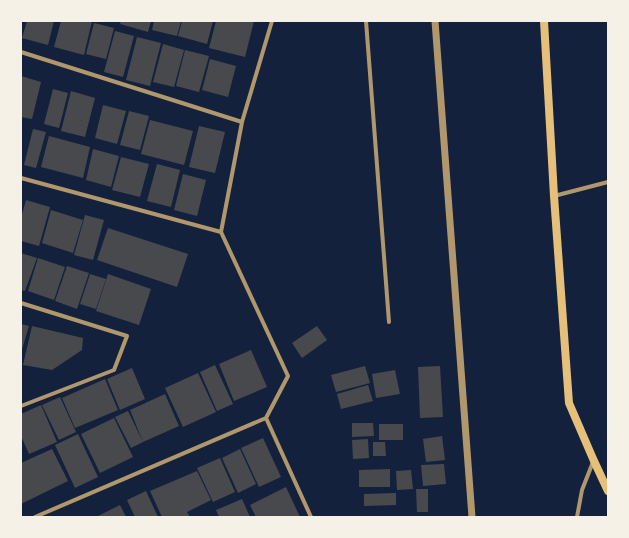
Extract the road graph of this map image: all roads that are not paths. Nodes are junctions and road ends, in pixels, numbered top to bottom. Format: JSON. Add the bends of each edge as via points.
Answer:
{"nodes":[{"id":1,"x":272,"y":21,"type":"edge"},
{"id":2,"x":366,"y":21,"type":"edge"},
{"id":3,"x":435,"y":21,"type":"edge"},
{"id":4,"x":544,"y":21,"type":"edge"},
{"id":5,"x":21,"y":52,"type":"edge"},
{"id":6,"x":242,"y":122,"type":"junction"},
{"id":7,"x":21,"y":178,"type":"edge"},
{"id":8,"x":608,"y":182,"type":"edge"},
{"id":9,"x":554,"y":196,"type":"junction"},
{"id":10,"x":221,"y":232,"type":"junction"},
{"id":11,"x":21,"y":303,"type":"edge"},
{"id":12,"x":389,"y":322,"type":"dead end"},
{"id":13,"x":21,"y":406,"type":"edge"},
{"id":14,"x":266,"y":418,"type":"junction"},
{"id":15,"x":594,"y":462,"type":"junction"},
{"id":16,"x":608,"y":491,"type":"edge"},
{"id":17,"x":35,"y":517,"type":"edge"},
{"id":18,"x":311,"y":517,"type":"edge"},
{"id":19,"x":472,"y":517,"type":"edge"},
{"id":20,"x":577,"y":517,"type":"edge"}],
"edges":[{"from":1,"to":6,"type":"street"},
{"from":2,"to":12,"type":"street"},
{"from":3,"to":19,"type":"street"},
{"from":4,"to":9,"type":"main road"},
{"from":5,"to":6,"type":"street"},
{"from":6,"to":10,"type":"street"},
{"from":7,"to":10,"type":"street"},
{"from":8,"to":9,"type":"street"},
{"from":9,"to":15,"type":"main road","via":[[569,403]]},
{"from":10,"to":14,"type":"street","via":[[288,376]]},
{"from":11,"to":13,"type":"street","via":[[127,336],[114,370]]},
{"from":14,"to":17,"type":"street"},
{"from":14,"to":18,"type":"street"},
{"from":15,"to":16,"type":"main road"},
{"from":15,"to":20,"type":"street","via":[[582,490]]}]}
